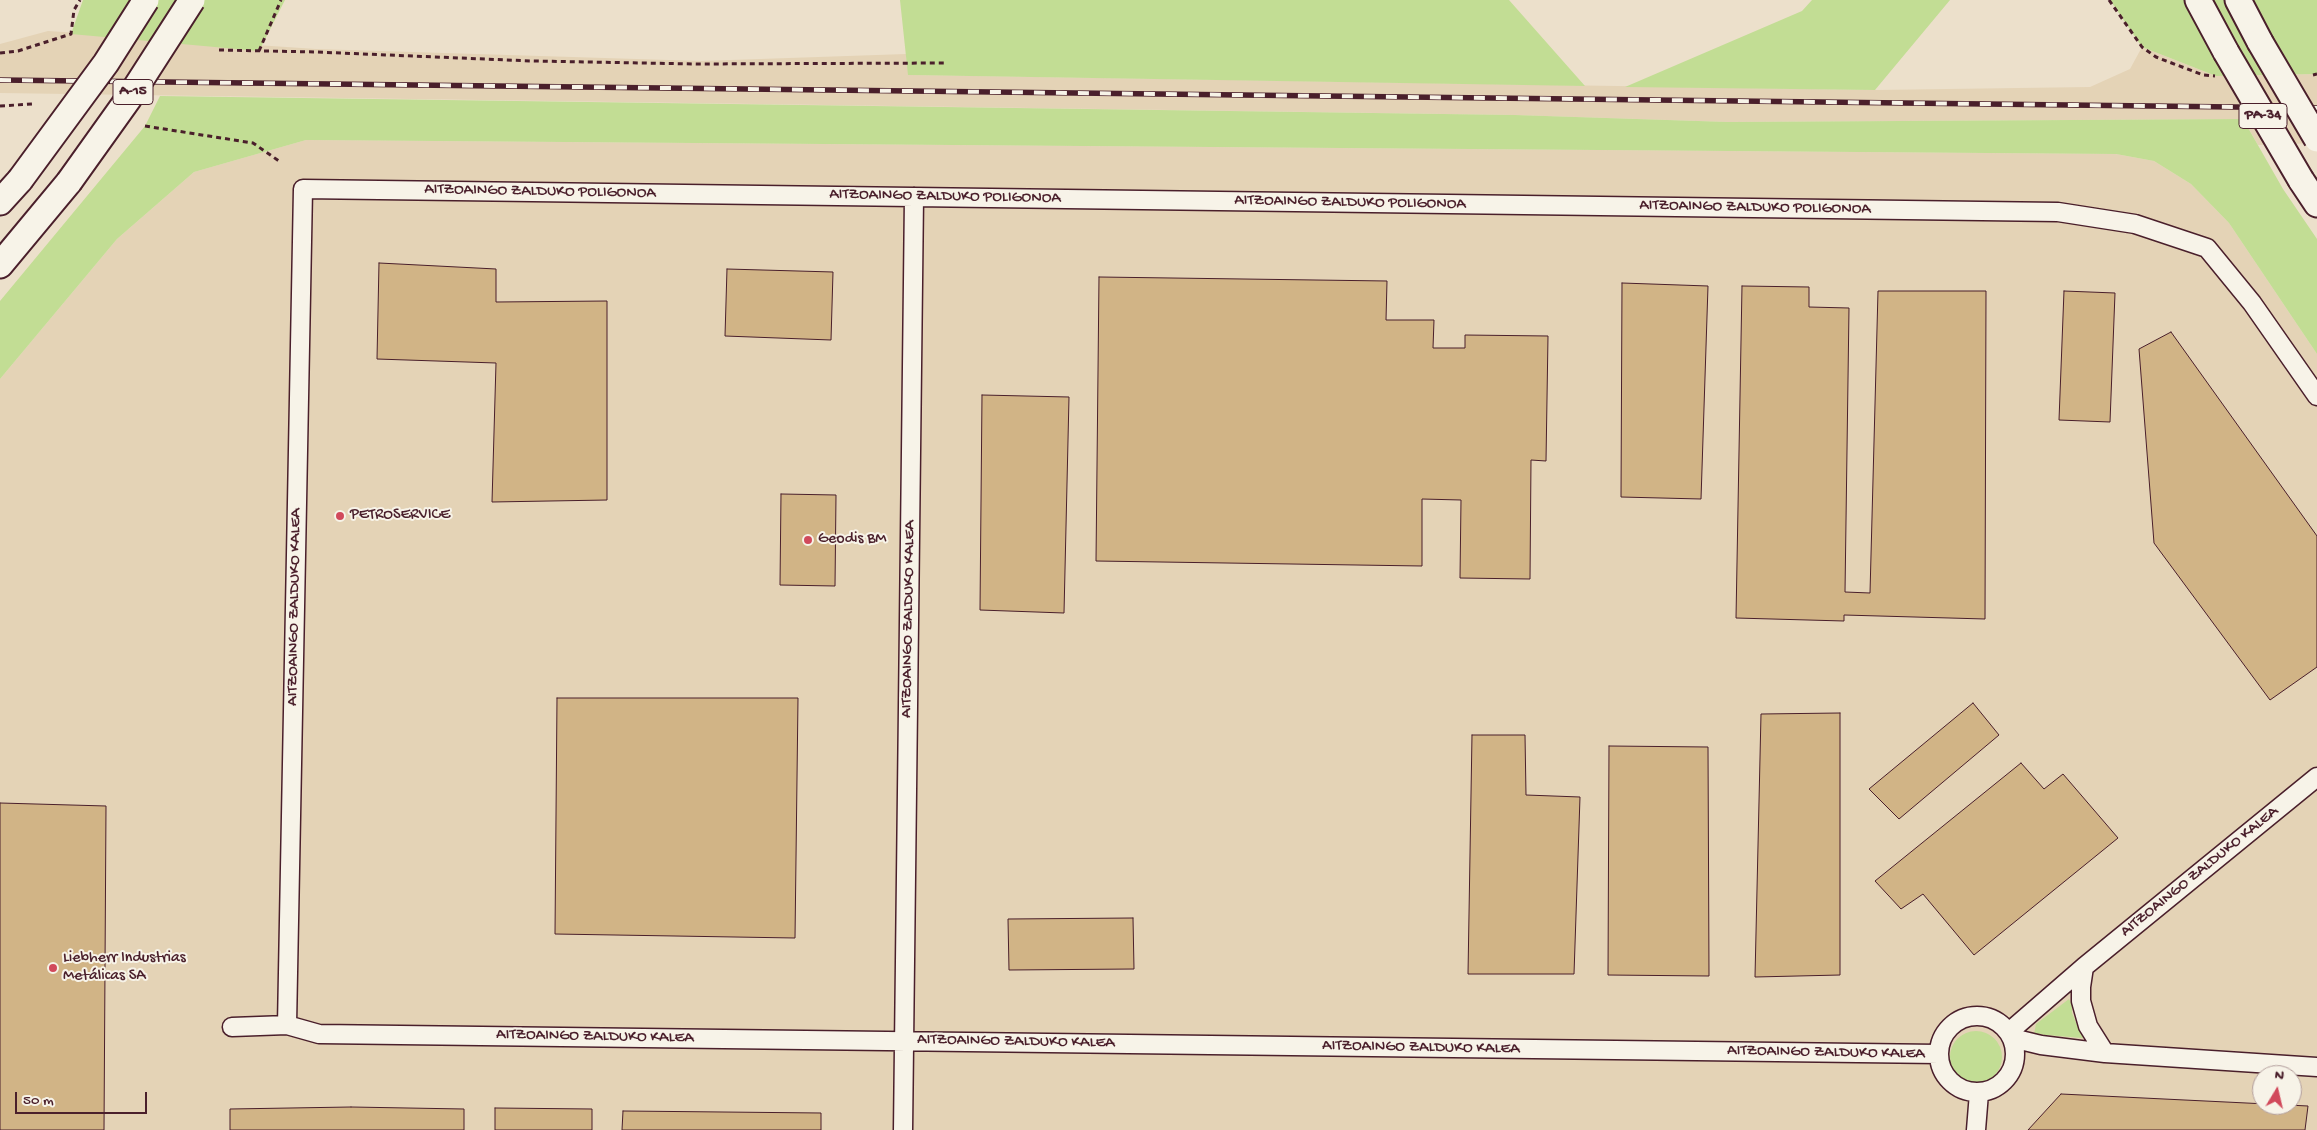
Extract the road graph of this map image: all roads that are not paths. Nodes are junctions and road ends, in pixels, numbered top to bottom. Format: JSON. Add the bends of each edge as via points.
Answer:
{"nodes":[{"id":1,"x":128,"y":0,"type":"edge"},
{"id":2,"x":146,"y":0,"type":"edge"},
{"id":3,"x":192,"y":0,"type":"edge"},
{"id":4,"x":2198,"y":0,"type":"edge"},
{"id":5,"x":2238,"y":0,"type":"edge"},
{"id":6,"x":106,"y":63,"type":"junction"},
{"id":7,"x":2317,"y":139,"type":"edge"},
{"id":8,"x":303,"y":189,"type":"joint"},
{"id":9,"x":914,"y":197,"type":"junction"},
{"id":10,"x":0,"y":202,"type":"edge"},
{"id":11,"x":2317,"y":204,"type":"edge"},
{"id":12,"x":0,"y":265,"type":"edge"},
{"id":13,"x":2317,"y":396,"type":"edge"},
{"id":14,"x":2317,"y":777,"type":"edge"},
{"id":15,"x":2084,"y":967,"type":"junction"},
{"id":16,"x":288,"y":1025,"type":"junction"},
{"id":17,"x":232,"y":1027,"type":"dead end"},
{"id":18,"x":2011,"y":1035,"type":"junction"},
{"id":19,"x":904,"y":1041,"type":"junction"},
{"id":20,"x":2106,"y":1053,"type":"junction"},
{"id":21,"x":1939,"y":1054,"type":"junction"},
{"id":22,"x":2317,"y":1066,"type":"edge"},
{"id":23,"x":1979,"y":1093,"type":"junction"},
{"id":24,"x":903,"y":1130,"type":"edge"},
{"id":25,"x":1976,"y":1130,"type":"edge"}],
"edges":[{"from":1,"to":6,"type":"highway","bridge":true,"via":[[119,17]]},
{"from":2,"to":6,"type":"highway","bridge":true},
{"from":3,"to":12,"type":"highway","number":"A-15","bridge":true,"via":[[129,98],[69,182]]},
{"from":4,"to":11,"type":"highway","number":"PA-34","bridge":true},
{"from":5,"to":7,"type":"highway","number":"PA-34","bridge":true},
{"from":6,"to":10,"type":"highway","number":"A-15","bridge":true,"via":[[20,180]]},
{"from":8,"to":9,"type":"street","name":"AITZOAINGO ZALDUKO POLIGONOA"},
{"from":8,"to":16,"type":"street","name":"AITZOAINGO ZALDUKO KALEA"},
{"from":9,"to":13,"type":"street","name":"AITZOAINGO ZALDUKO POLIGONOA","via":[[2058,212],[2135,224],[2207,248],[2252,302]]},
{"from":9,"to":19,"type":"street","name":"AITZOAINGO ZALDUKO KALEA"},
{"from":14,"to":15,"type":"street","name":"AITZOAINGO ZALDUKO KALEA"},
{"from":15,"to":18,"type":"street","name":"AITZOAINGO ZALDUKO KALEA"},
{"from":15,"to":20,"type":"street","via":[[2081,1001],[2088,1026]]},
{"from":16,"to":17,"type":"street","name":"AITZOAINGO ZALDUKO KALEA"},
{"from":16,"to":19,"type":"street","name":"AITZOAINGO ZALDUKO KALEA","via":[[319,1034]]},
{"from":18,"to":20,"type":"street","via":[[2041,1045]]},
{"from":18,"to":21,"type":"street","via":[[1999,1023],[1982,1016],[1968,1017],[1947,1030],[1940,1042]]},
{"from":18,"to":23,"type":"street","via":[[2016,1051],[2014,1065],[2007,1078],[1997,1087]]},
{"from":19,"to":21,"type":"street","name":"AITZOAINGO ZALDUKO KALEA"},
{"from":19,"to":24,"type":"street","name":"AITZOAINGO ZALDUKO KALEA"},
{"from":20,"to":22,"type":"street"},
{"from":21,"to":23,"type":"street","via":[[1945,1076],[1954,1085]]},
{"from":23,"to":25,"type":"street"}]}
